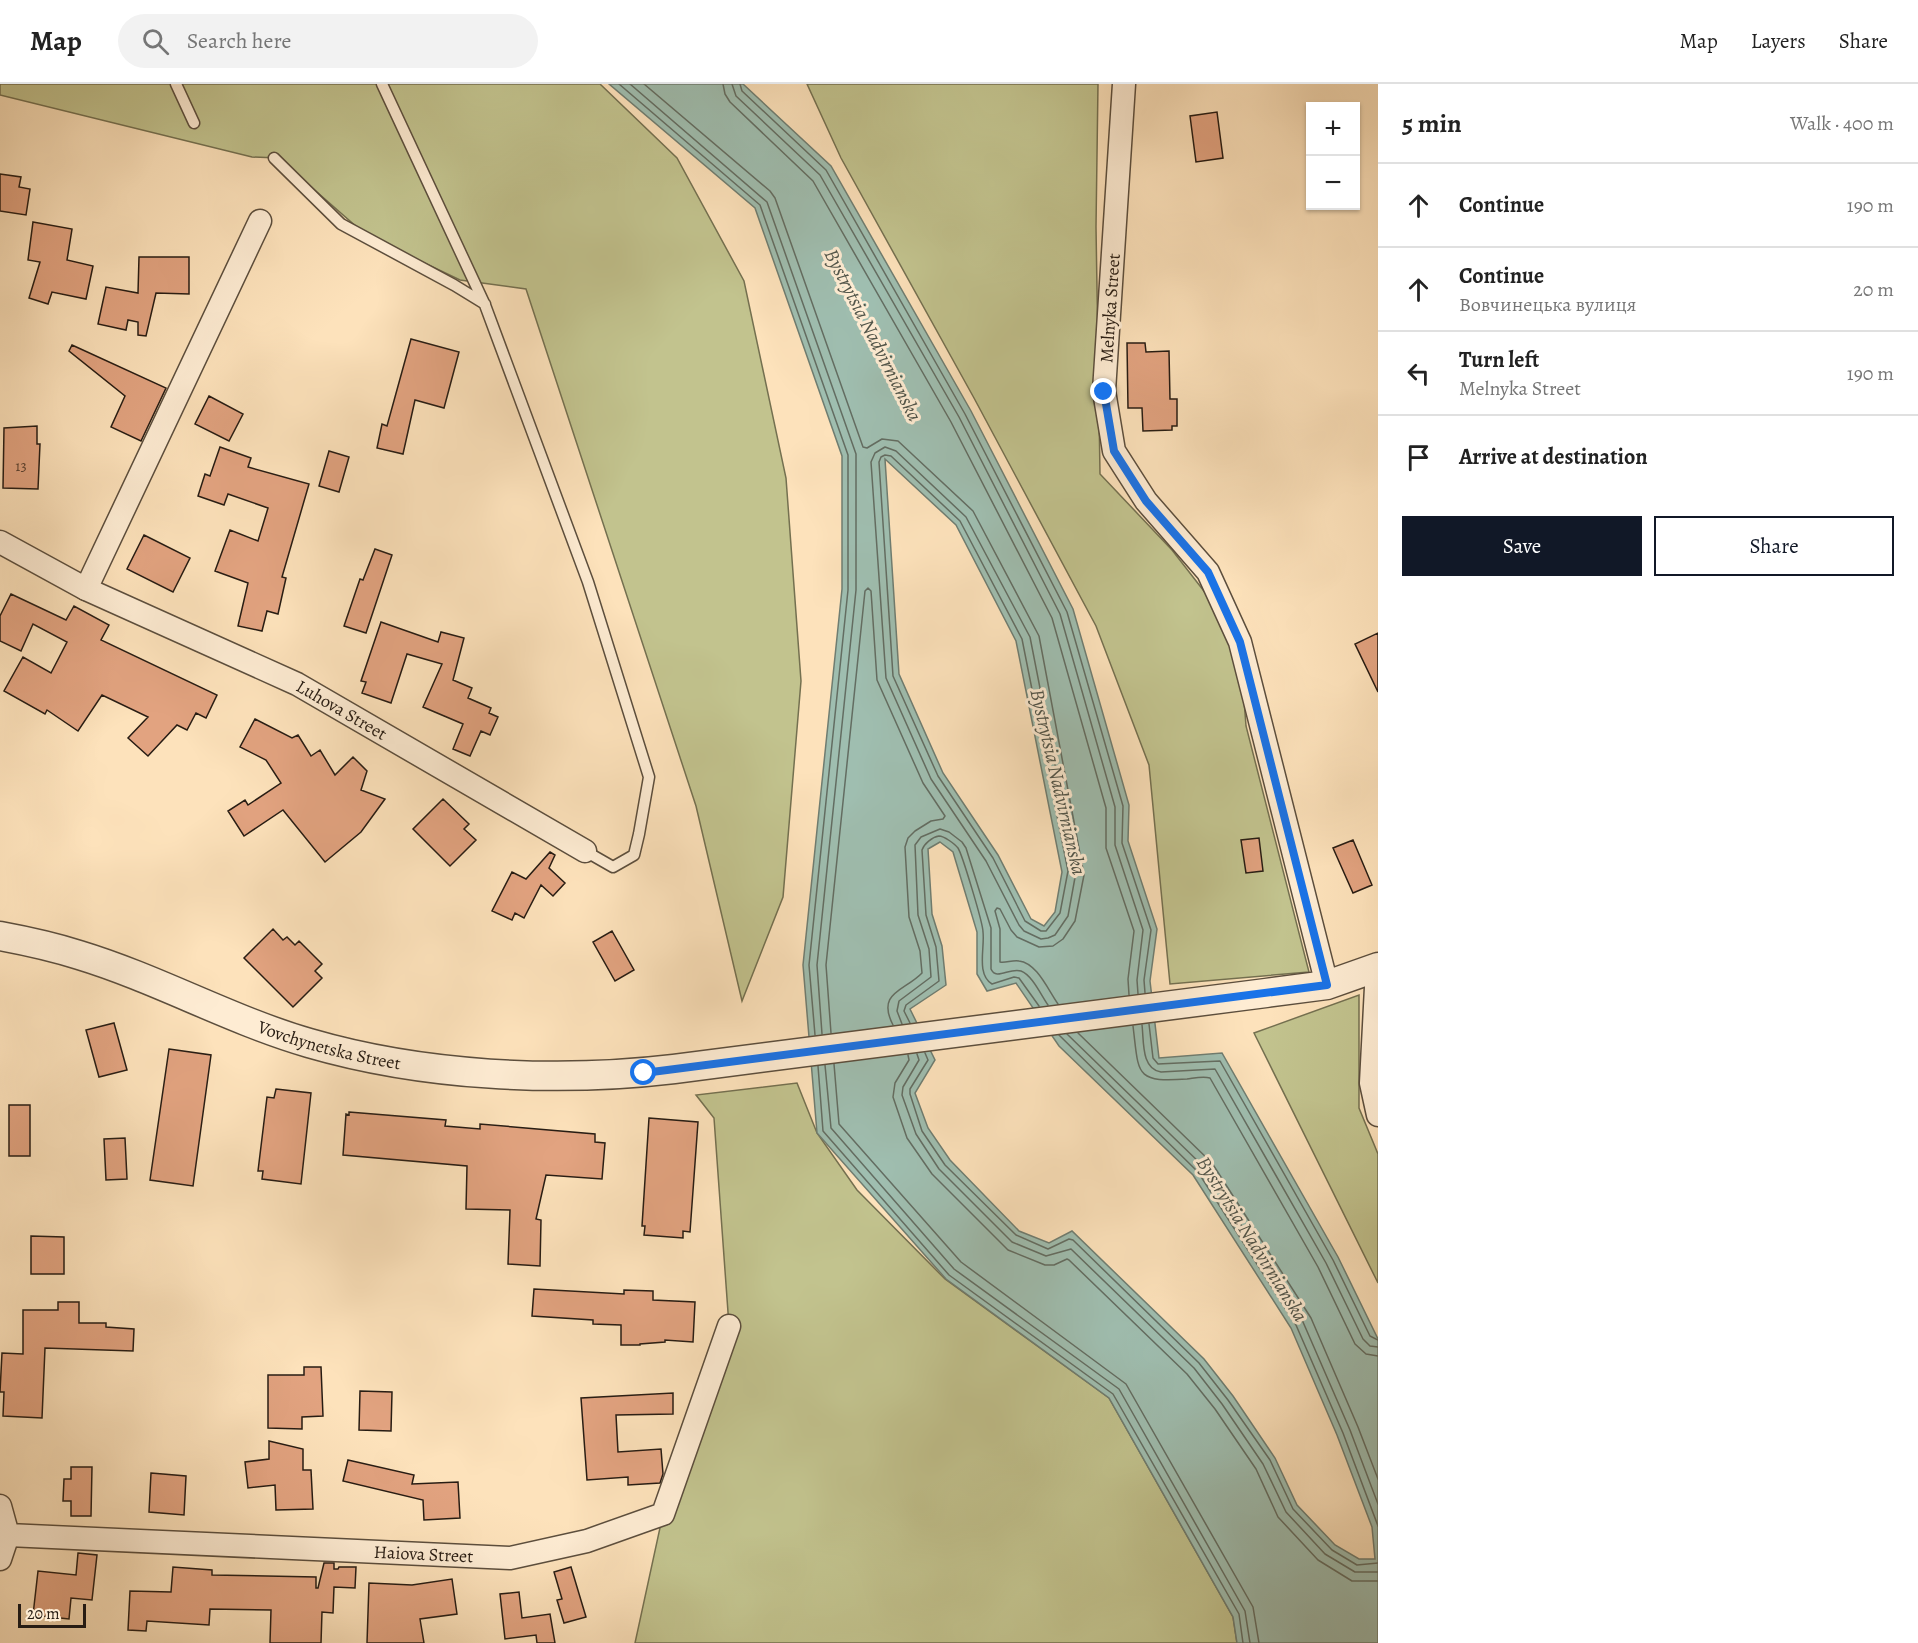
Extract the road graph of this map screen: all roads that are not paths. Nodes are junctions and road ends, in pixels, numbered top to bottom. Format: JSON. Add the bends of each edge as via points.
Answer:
{"nodes":[{"id":1,"x":176,"y":84,"type":"edge"},
{"id":2,"x":382,"y":84,"type":"edge"},
{"id":3,"x":1124,"y":84,"type":"edge"},
{"id":4,"x":194,"y":123,"type":"dead end"},
{"id":5,"x":274,"y":158,"type":"dead end"},
{"id":6,"x":260,"y":221,"type":"dead end"},
{"id":7,"x":485,"y":305,"type":"junction"},
{"id":8,"x":0,"y":542,"type":"edge"},
{"id":9,"x":86,"y":589,"type":"junction"},
{"id":10,"x":585,"y":851,"type":"joint"},
{"id":11,"x":0,"y":936,"type":"edge"},
{"id":12,"x":1378,"y":968,"type":"edge"},
{"id":13,"x":1327,"y":985,"type":"junction"},
{"id":14,"x":1378,"y":1115,"type":"edge"},
{"id":15,"x":729,"y":1326,"type":"dead end"},
{"id":16,"x":0,"y":1506,"type":"edge"},
{"id":17,"x":8,"y":1535,"type":"junction"},
{"id":18,"x":0,"y":1559,"type":"edge"}],
"edges":[{"from":1,"to":4,"type":"lane"},
{"from":2,"to":7,"type":"lane"},
{"from":3,"to":13,"type":"street","name":"Melnyka Street","via":[[1104,392],[1114,451],[1146,501],[1208,572],[1240,642]]},
{"from":5,"to":7,"type":"lane","via":[[341,224]]},
{"from":6,"to":9,"type":"street"},
{"from":7,"to":10,"type":"lane","via":[[588,582],[649,777],[634,855],[613,867]]},
{"from":8,"to":9,"type":"street","name":"Luhova Street"},
{"from":9,"to":10,"type":"street","name":"Luhova Street","via":[[297,684]]},
{"from":11,"to":13,"type":"street","name":"Vovchynetska Street","via":[[80,955],[249,1023],[365,1057],[464,1071],[550,1076],[644,1073]]},
{"from":12,"to":13,"type":"street","name":"Vovchynetska Street"},
{"from":12,"to":14,"type":"street","via":[[1371,1083]]},
{"from":15,"to":17,"type":"street","name":"Haiova Street","via":[[663,1514],[587,1541],[510,1558]]},
{"from":16,"to":17,"type":"street"},
{"from":17,"to":18,"type":"street"}]}
